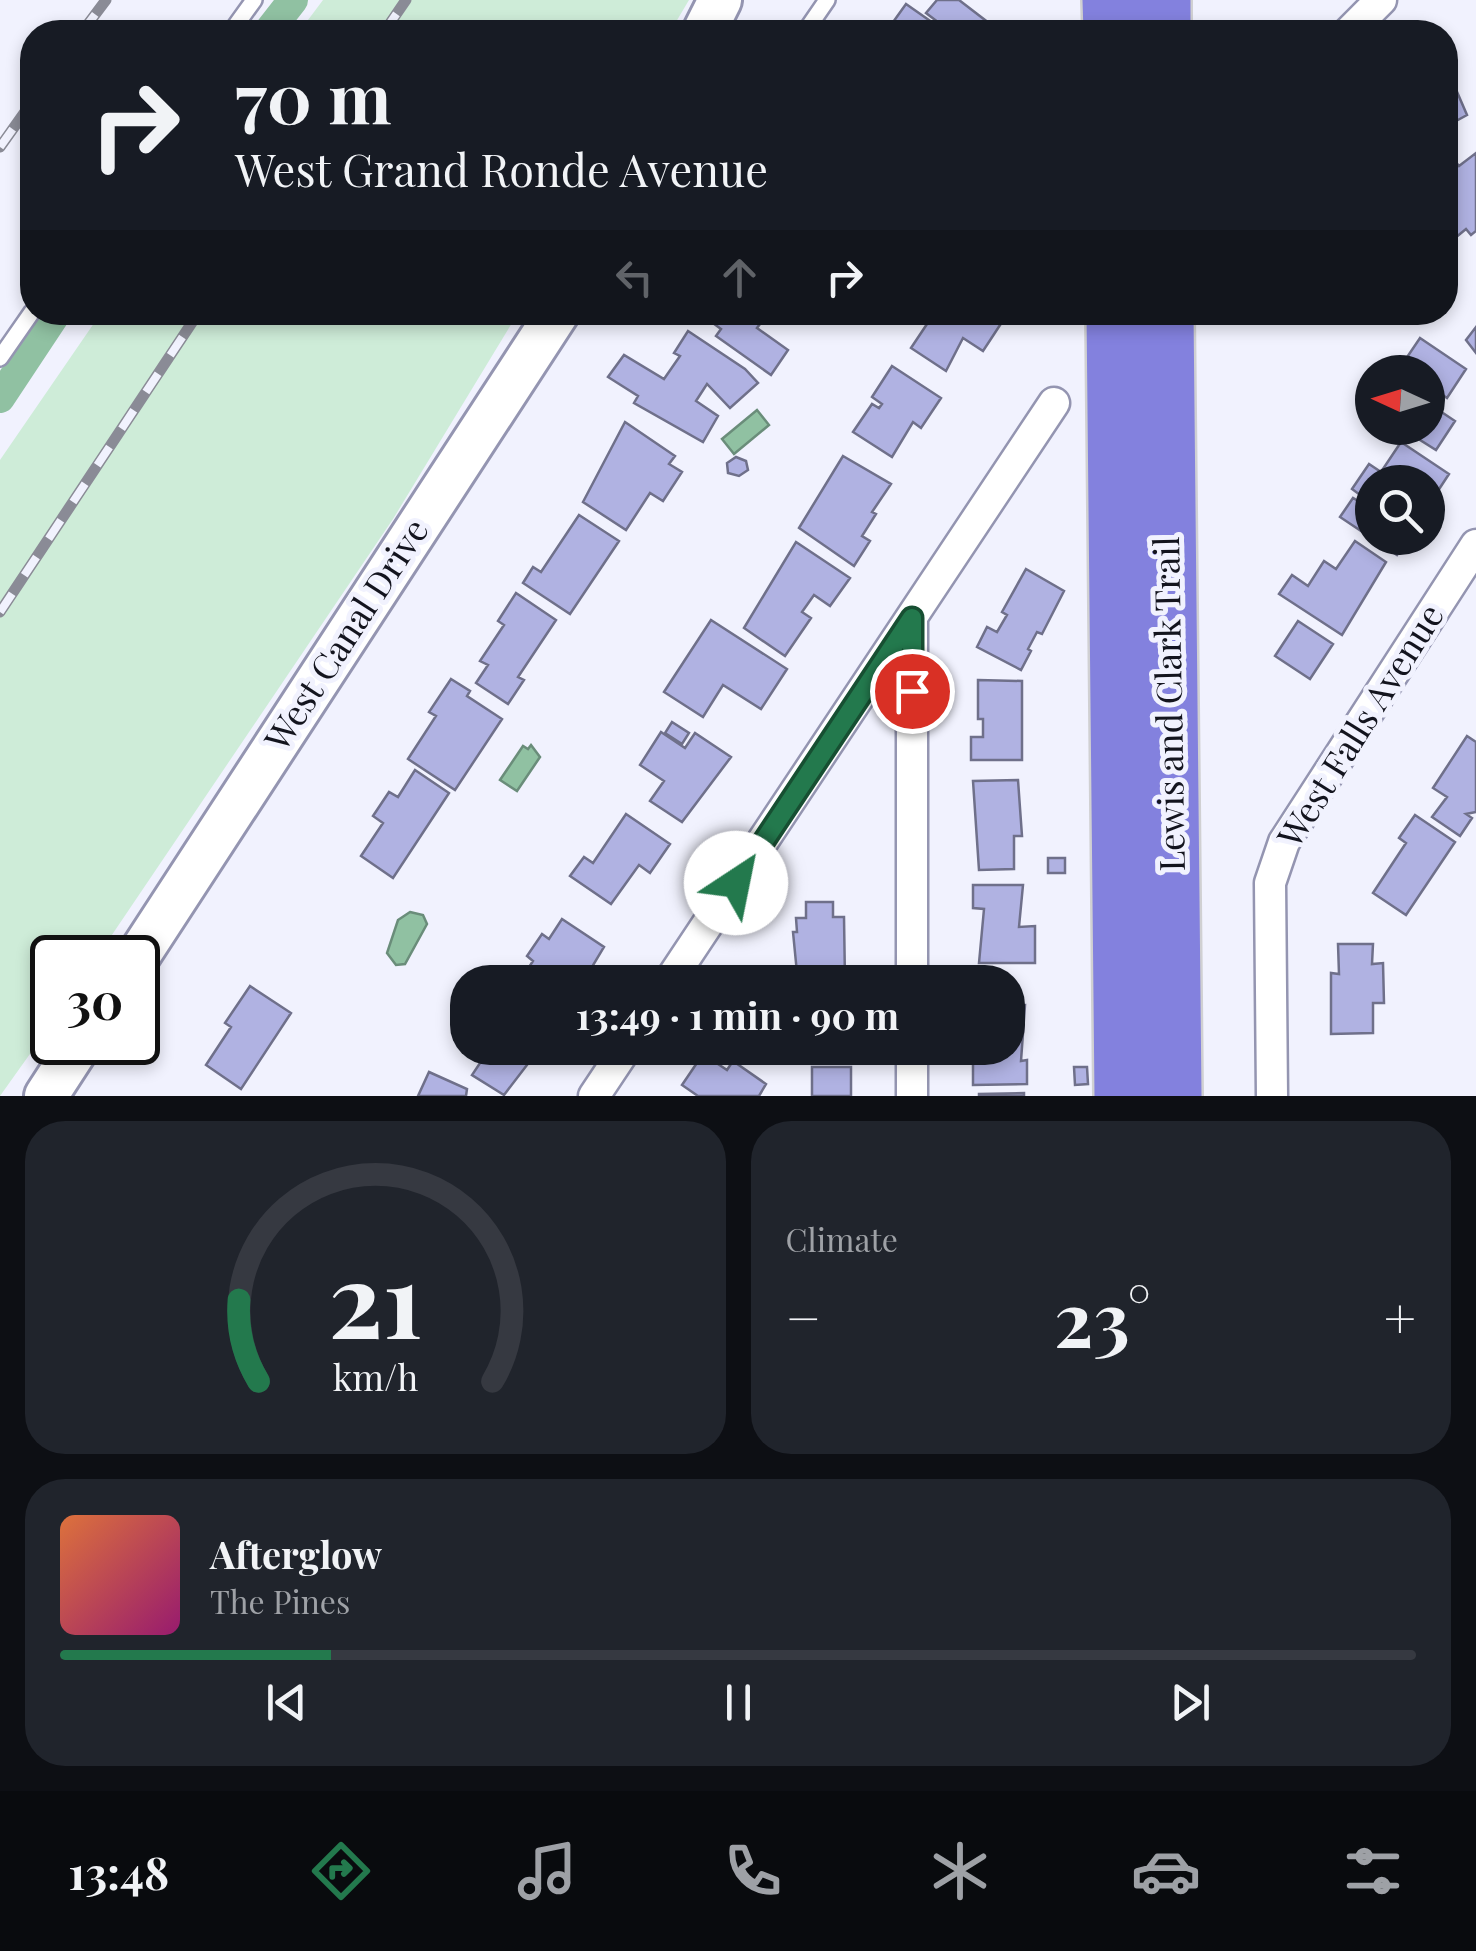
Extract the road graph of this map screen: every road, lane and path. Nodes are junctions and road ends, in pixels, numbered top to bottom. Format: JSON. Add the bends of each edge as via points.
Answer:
{"nodes":[{"id":1,"x":1381,"y":0,"type":"edge"},
{"id":2,"x":1361,"y":20,"type":"edge"},
{"id":3,"x":23,"y":325,"type":"edge"},
{"id":4,"x":550,"y":325,"type":"edge"},
{"id":5,"x":1114,"y":325,"type":"edge"},
{"id":6,"x":1166,"y":325,"type":"edge"},
{"id":7,"x":0,"y":358,"type":"edge"},
{"id":8,"x":1054,"y":403,"type":"dead end"},
{"id":9,"x":1476,"y":545,"type":"edge"},
{"id":10,"x":912,"y":618,"type":"junction"},
{"id":11,"x":152,"y":935,"type":"edge"},
{"id":12,"x":680,"y":965,"type":"edge"},
{"id":13,"x":912,"y":965,"type":"edge"},
{"id":14,"x":68,"y":1065,"type":"edge"},
{"id":15,"x":615,"y":1065,"type":"edge"},
{"id":16,"x":912,"y":1065,"type":"edge"},
{"id":17,"x":51,"y":1094,"type":"edge"},
{"id":18,"x":594,"y":1096,"type":"edge"},
{"id":19,"x":912,"y":1096,"type":"edge"},
{"id":20,"x":1122,"y":1096,"type":"edge"},
{"id":21,"x":1174,"y":1096,"type":"edge"},
{"id":22,"x":1272,"y":1096,"type":"edge"}],
"edges":[{"from":1,"to":2,"type":"street"},
{"from":3,"to":7,"type":"lane"},
{"from":4,"to":11,"type":"street","name":"West Canal Drive"},
{"from":5,"to":20,"type":"highway","name":"Lewis and Clark Trail"},
{"from":6,"to":21,"type":"highway","name":"Lewis and Clark Trail"},
{"from":8,"to":10,"type":"street"},
{"from":9,"to":22,"type":"street","name":"West Falls Avenue","via":[[1284,842],[1270,883]]},
{"from":10,"to":12,"type":"street"},
{"from":10,"to":13,"type":"street"},
{"from":14,"to":17,"type":"street"},
{"from":15,"to":18,"type":"street"},
{"from":16,"to":19,"type":"street"}]}
